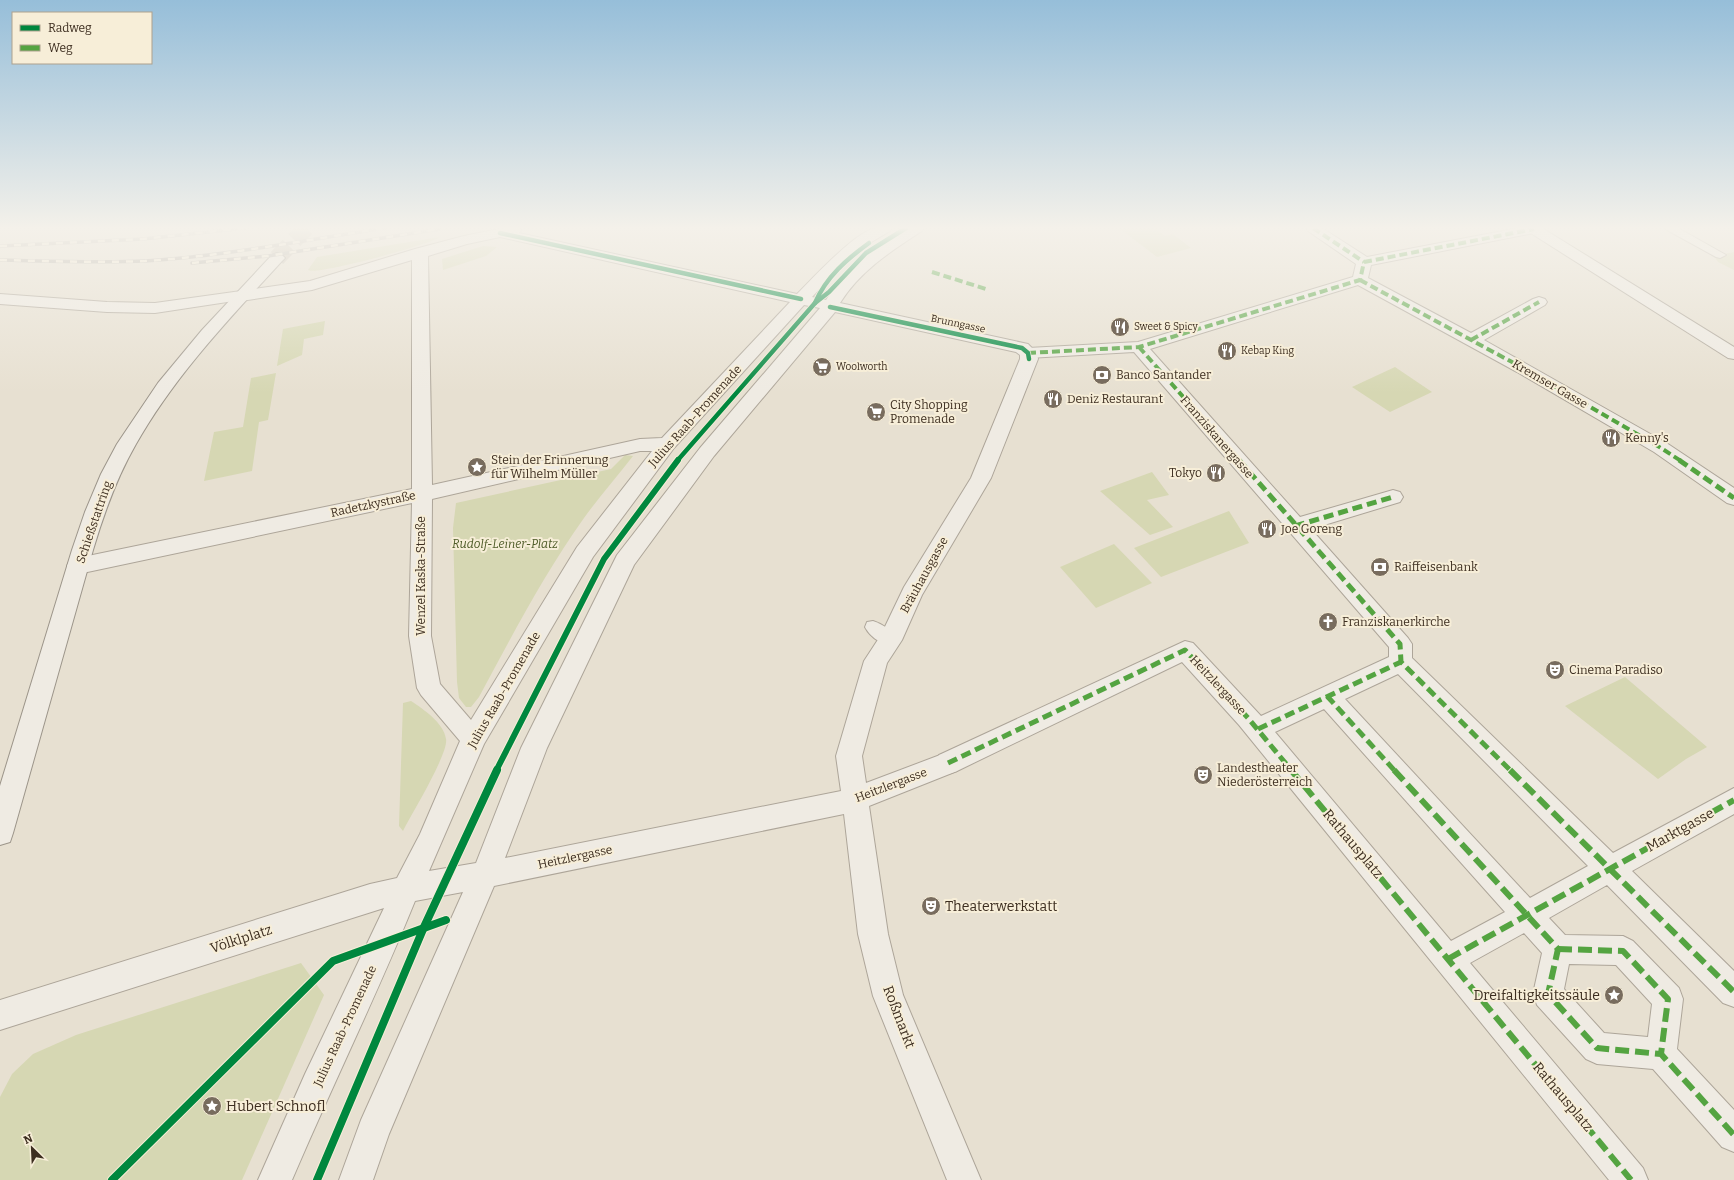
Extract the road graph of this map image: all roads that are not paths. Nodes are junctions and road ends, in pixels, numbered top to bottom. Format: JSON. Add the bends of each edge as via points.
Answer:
{"nodes":[{"id":1,"x":254,"y":283,"type":"edge"},
{"id":2,"x":318,"y":283,"type":"edge"},
{"id":3,"x":420,"y":283,"type":"edge"},
{"id":4,"x":728,"y":283,"type":"edge"},
{"id":5,"x":816,"y":283,"type":"edge"},
{"id":6,"x":846,"y":283,"type":"edge"},
{"id":7,"x":1350,"y":283,"type":"edge"},
{"id":8,"x":1366,"y":283,"type":"edge"},
{"id":9,"x":1623,"y":283,"type":"edge"},
{"id":10,"x":242,"y":296,"type":"junction"},
{"id":11,"x":0,"y":299,"type":"edge"},
{"id":12,"x":801,"y":299,"type":"junction"},
{"id":13,"x":1539,"y":302,"type":"dead end"},
{"id":14,"x":830,"y":307,"type":"junction"},
{"id":15,"x":1471,"y":340,"type":"junction"},
{"id":16,"x":1139,"y":347,"type":"junction"},
{"id":17,"x":1734,"y":354,"type":"edge"},
{"id":18,"x":1029,"y":356,"type":"junction"},
{"id":19,"x":667,"y":444,"type":"junction"},
{"id":20,"x":422,"y":493,"type":"junction"},
{"id":21,"x":1393,"y":497,"type":"dead end"},
{"id":22,"x":1734,"y":498,"type":"edge"},
{"id":23,"x":1295,"y":526,"type":"junction"},
{"id":24,"x":78,"y":566,"type":"junction"},
{"id":25,"x":1400,"y":653,"type":"junction"},
{"id":26,"x":1327,"y":696,"type":"junction"},
{"id":27,"x":1253,"y":724,"type":"junction"},
{"id":28,"x":473,"y":739,"type":"junction"},
{"id":29,"x":854,"y":800,"type":"junction"},
{"id":30,"x":1734,"y":800,"type":"edge"},
{"id":31,"x":0,"y":833,"type":"edge"},
{"id":32,"x":1618,"y":865,"type":"junction"},
{"id":33,"x":484,"y":876,"type":"junction"},
{"id":34,"x":406,"y":889,"type":"junction"},
{"id":35,"x":1527,"y":916,"type":"junction"},
{"id":36,"x":1558,"y":949,"type":"junction"},
{"id":37,"x":1448,"y":959,"type":"junction"},
{"id":38,"x":1734,"y":992,"type":"edge"},
{"id":39,"x":0,"y":1015,"type":"edge"},
{"id":40,"x":1661,"y":1054,"type":"junction"},
{"id":41,"x":1734,"y":1135,"type":"edge"},
{"id":42,"x":275,"y":1180,"type":"edge"},
{"id":43,"x":356,"y":1180,"type":"edge"},
{"id":44,"x":964,"y":1180,"type":"edge"},
{"id":45,"x":1631,"y":1180,"type":"edge"}],
"edges":[{"from":1,"to":10,"type":"street","name":"Schießstattring"},
{"from":2,"to":10,"type":"street"},
{"from":3,"to":20,"type":"street","name":"Wenzel Kaska-Straße"},
{"from":4,"to":12,"type":"street","name":"Brunngasse"},
{"from":5,"to":12,"type":"street","name":"Julius Raab-Promenade"},
{"from":6,"to":14,"type":"street"},
{"from":7,"to":16,"type":"street","name":"Brunngasse"},
{"from":8,"to":15,"type":"street","name":"Kremser Gasse"},
{"from":9,"to":17,"type":"street"},
{"from":10,"to":11,"type":"street","via":[[155,308]]},
{"from":10,"to":24,"type":"street","name":"Schießstattring","via":[[173,373],[128,443],[94,514]]},
{"from":12,"to":14,"type":"street","name":"Brunngasse"},
{"from":12,"to":19,"type":"street","name":"Julius Raab-Promenade"},
{"from":13,"to":15,"type":"street"},
{"from":14,"to":18,"type":"street","name":"Brunngasse","via":[[1022,348]]},
{"from":14,"to":33,"type":"street","via":[[707,452],[625,561],[534,748]]},
{"from":15,"to":22,"type":"street","name":"Kremser Gasse","via":[[1661,448]]},
{"from":16,"to":18,"type":"street","name":"Brunngasse"},
{"from":16,"to":23,"type":"street","name":"Franziskanergasse"},
{"from":18,"to":29,"type":"street","name":"Bräuhausgasse","via":[[981,478],[912,593],[882,633],[876,661],[855,706],[849,756]]},
{"from":19,"to":20,"type":"street","name":"Radetzkystraße","via":[[640,445]]},
{"from":19,"to":28,"type":"street","name":"Julius Raab-Promenade","via":[[585,552]]},
{"from":20,"to":24,"type":"street","name":"Radetzkystraße"},
{"from":20,"to":28,"type":"street","name":"Wenzel Kaska-Straße","via":[[420,636],[429,688]]},
{"from":21,"to":23,"type":"street"},
{"from":23,"to":25,"type":"street","name":"Franziskanergasse"},
{"from":24,"to":31,"type":"street","name":"Schießstattring"},
{"from":25,"to":26,"type":"street"},
{"from":25,"to":32,"type":"street"},
{"from":26,"to":27,"type":"street"},
{"from":26,"to":35,"type":"street"},
{"from":27,"to":29,"type":"street","name":"Heitzlergasse","via":[[1185,650],[948,763]]},
{"from":27,"to":37,"type":"street","name":"Rathausplatz"},
{"from":28,"to":34,"type":"street","name":"Julius Raab-Promenade","via":[[430,841]]},
{"from":29,"to":33,"type":"street","name":"Heitzlergasse"},
{"from":29,"to":44,"type":"street","name":"Roßmarkt","via":[[873,934],[888,996]]},
{"from":30,"to":32,"type":"street","name":"Marktgasse"},
{"from":32,"to":35,"type":"street"},
{"from":32,"to":38,"type":"street"},
{"from":33,"to":34,"type":"street","name":"Völklplatz"},
{"from":33,"to":43,"type":"street","via":[[373,1132]]},
{"from":34,"to":39,"type":"street","name":"Völklplatz","via":[[370,898]]},
{"from":34,"to":42,"type":"street","name":"Julius Raab-Promenade"},
{"from":35,"to":36,"type":"street"},
{"from":35,"to":37,"type":"street"},
{"from":36,"to":40,"type":"street","via":[[1548,994],[1597,1048]]},
{"from":36,"to":40,"type":"street","via":[[1623,951],[1668,999]]},
{"from":37,"to":45,"type":"street","name":"Rathausplatz"},
{"from":40,"to":41,"type":"street"}]}
